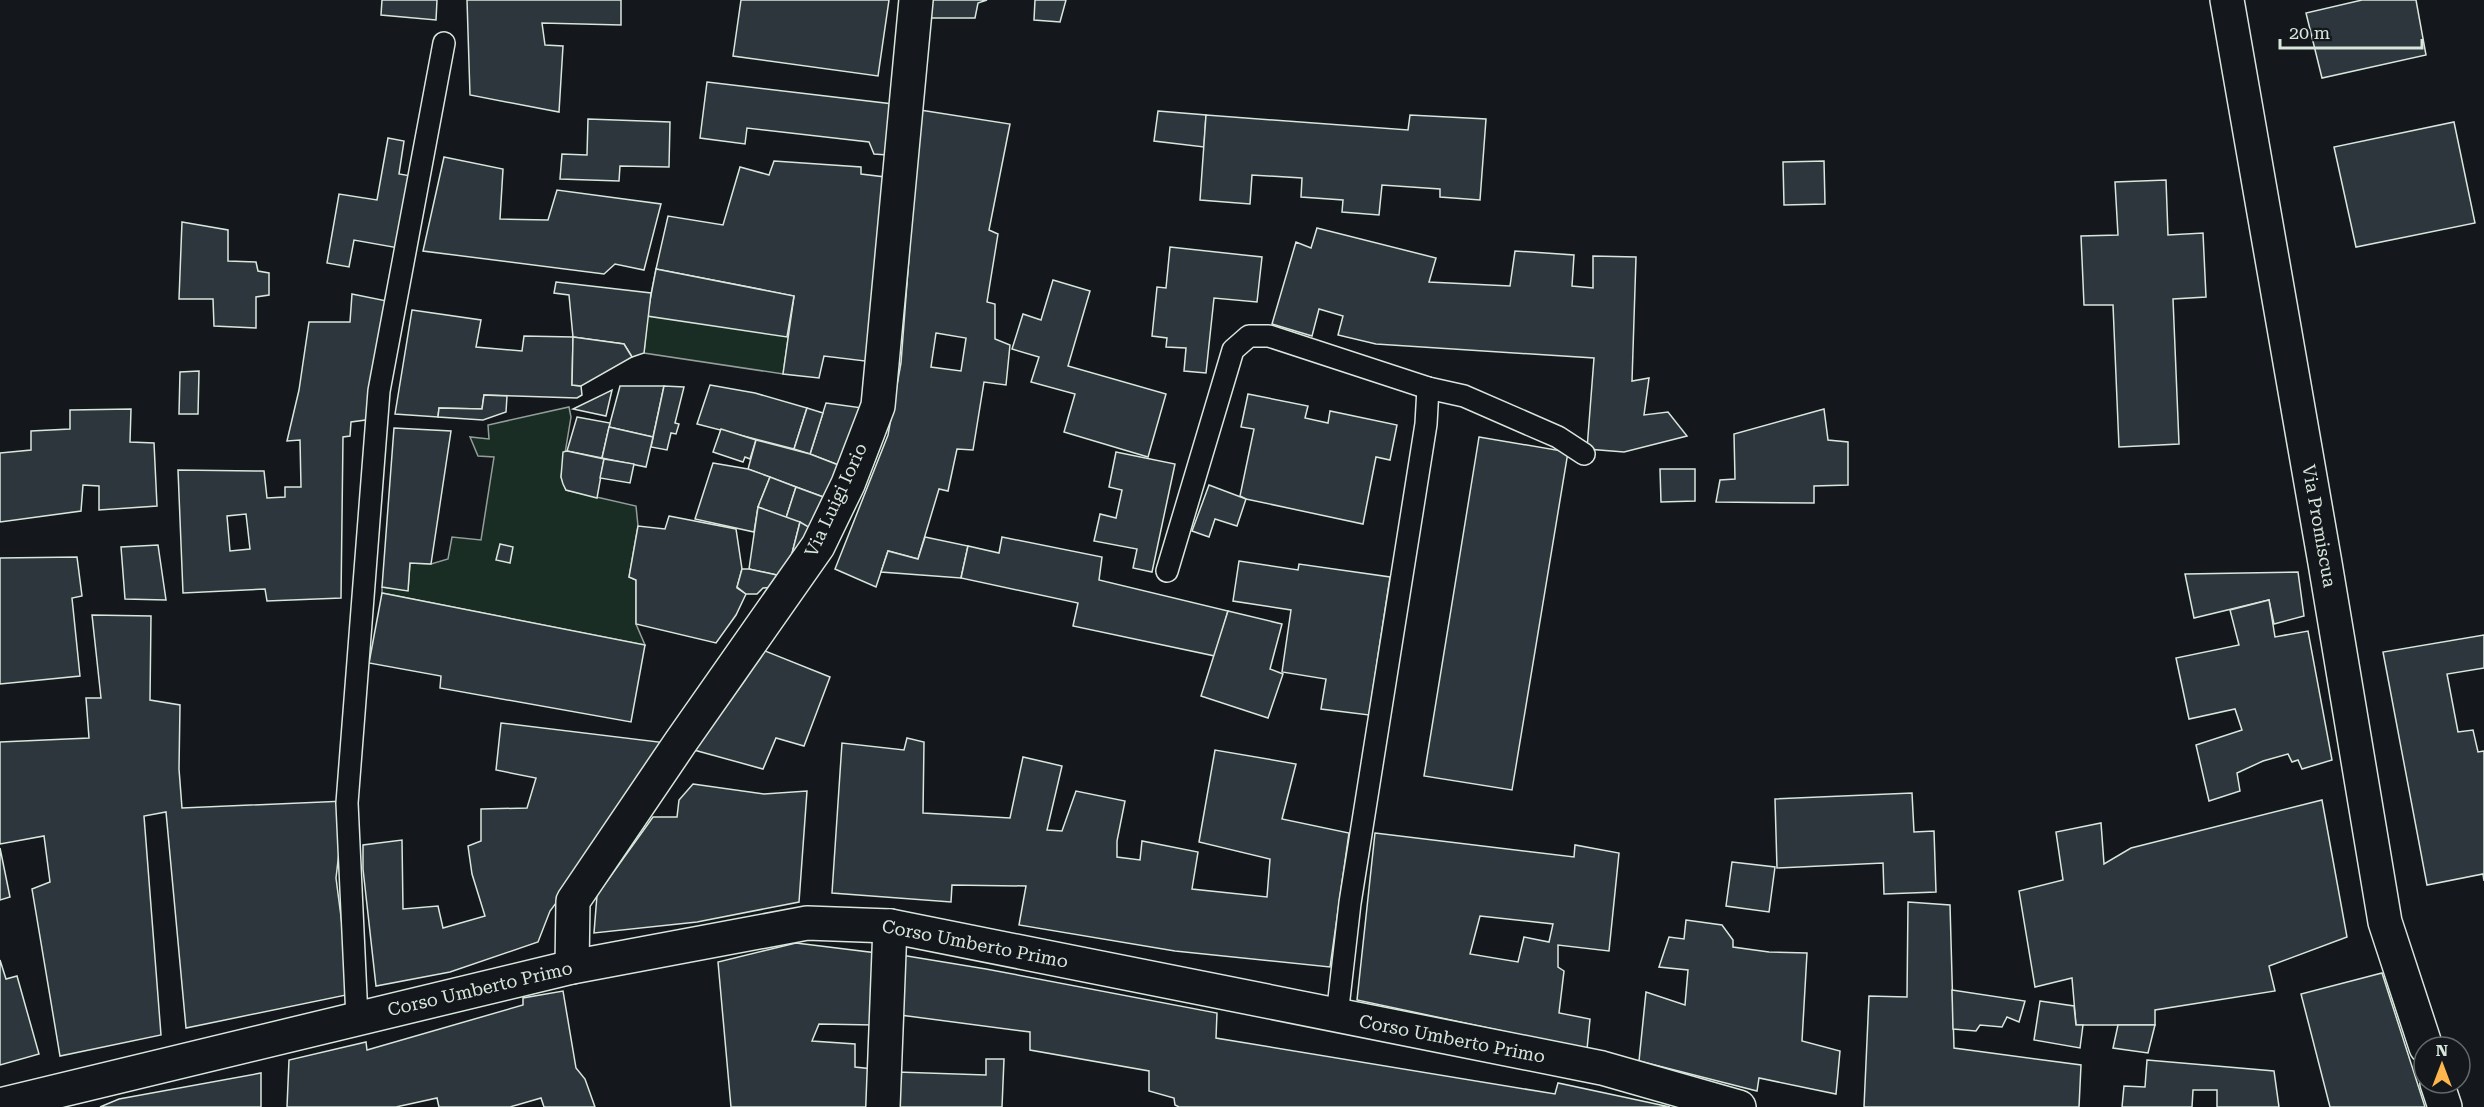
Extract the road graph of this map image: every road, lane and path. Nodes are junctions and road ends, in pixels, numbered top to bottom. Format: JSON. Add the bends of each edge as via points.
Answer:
{"nodes":[{"id":1,"x":916,"y":0,"type":"edge"},
{"id":2,"x":2227,"y":0,"type":"edge"},
{"id":3,"x":444,"y":43,"type":"dead end"},
{"id":4,"x":1428,"y":388,"type":"junction"},
{"id":5,"x":1584,"y":454,"type":"dead end"},
{"id":6,"x":1167,"y":571,"type":"dead end"},
{"id":7,"x":890,"y":926,"type":"junction"},
{"id":8,"x":572,"y":967,"type":"junction"},
{"id":9,"x":1337,"y":1016,"type":"junction"},
{"id":10,"x":357,"y":1018,"type":"junction"},
{"id":11,"x":2422,"y":1035,"type":"edge"},
{"id":12,"x":0,"y":1105,"type":"edge"},
{"id":13,"x":883,"y":1107,"type":"edge"},
{"id":14,"x":1739,"y":1107,"type":"edge"}],
"edges":[{"from":1,"to":8,"type":"street","name":"Via Luigi Iorio","via":[[878,406],[848,484],[818,546],[573,901]]},
{"from":2,"to":11,"type":"street","name":"Via Promiscua","via":[[2385,922]]},
{"from":3,"to":10,"type":"lane","via":[[379,391],[346,803]]},
{"from":4,"to":5,"type":"lane","via":[[1464,396],[1558,437]]},
{"from":4,"to":6,"type":"lane","via":[[1269,336],[1249,336],[1233,350]]},
{"from":4,"to":9,"type":"lane","via":[[1426,424],[1350,903]]},
{"from":7,"to":8,"type":"street","name":"Corso Umberto Primo","via":[[807,923]]},
{"from":7,"to":9,"type":"street","name":"Corso Umberto Primo"},
{"from":7,"to":13,"type":"street"},
{"from":8,"to":10,"type":"street","name":"Corso Umberto Primo"},
{"from":9,"to":14,"type":"street","name":"Corso Umberto Primo","via":[[1602,1068]]},
{"from":10,"to":12,"type":"street","name":"Corso Umberto Primo"}]}
